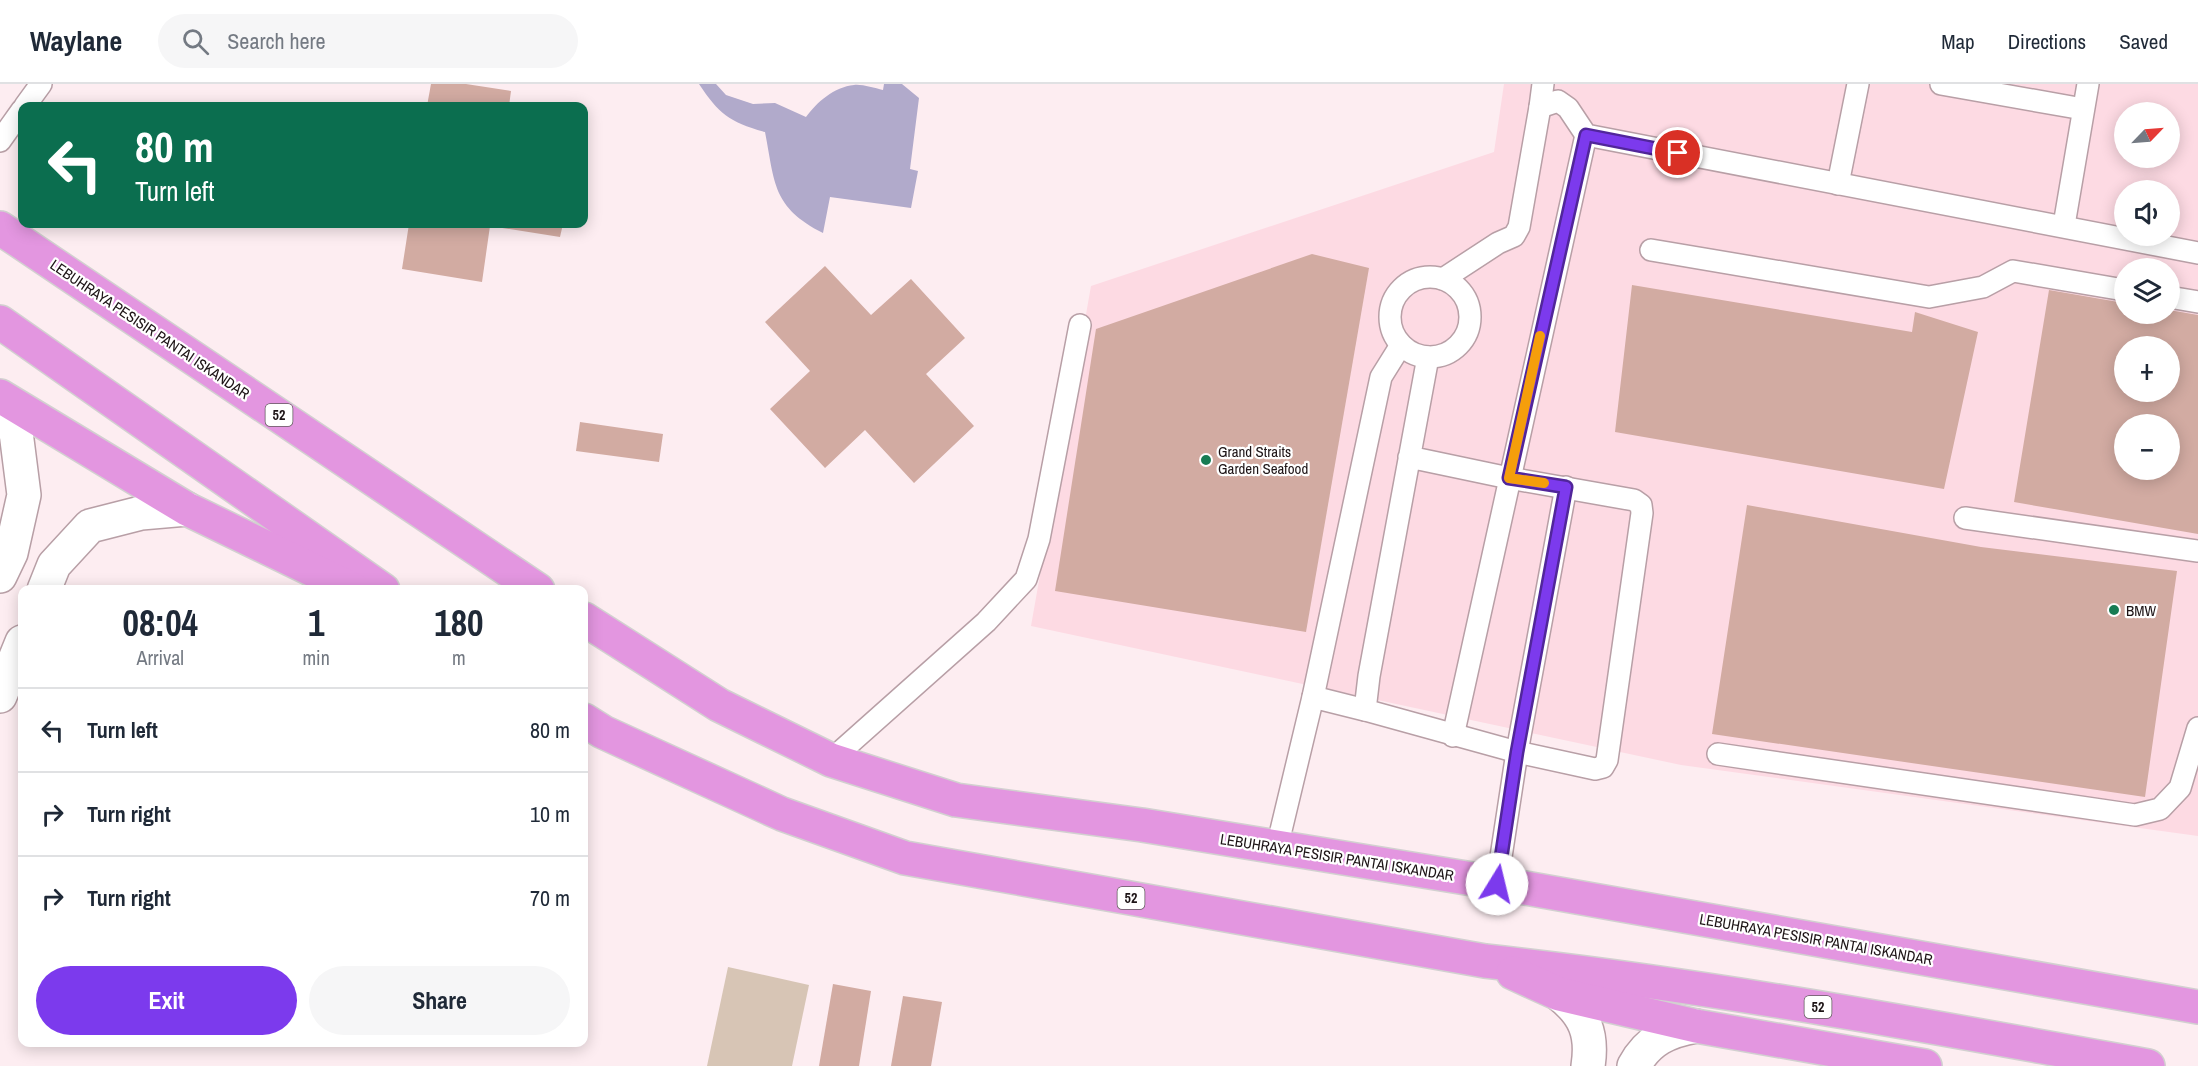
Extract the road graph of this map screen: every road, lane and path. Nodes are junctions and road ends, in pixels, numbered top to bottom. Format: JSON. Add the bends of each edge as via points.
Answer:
{"nodes":[{"id":1,"x":41,"y":84,"type":"edge"},
{"id":2,"x":1543,"y":84,"type":"edge"},
{"id":3,"x":1858,"y":84,"type":"edge"},
{"id":4,"x":1941,"y":84,"type":"edge"},
{"id":5,"x":2088,"y":84,"type":"edge"},
{"id":6,"x":28,"y":102,"type":"edge"},
{"id":7,"x":1540,"y":107,"type":"junction"},
{"id":8,"x":2083,"y":110,"type":"junction"},
{"id":9,"x":18,"y":116,"type":"edge"},
{"id":10,"x":1586,"y":135,"type":"junction"},
{"id":11,"x":0,"y":141,"type":"edge"},
{"id":12,"x":1838,"y":184,"type":"junction"},
{"id":13,"x":0,"y":204,"type":"edge"},
{"id":14,"x":2064,"y":225,"type":"junction"},
{"id":15,"x":10,"y":234,"type":"edge"},
{"id":16,"x":1651,"y":250,"type":"dead end"},
{"id":17,"x":2198,"y":253,"type":"edge"},
{"id":18,"x":1443,"y":279,"type":"junction"},
{"id":19,"x":2114,"y":288,"type":"edge"},
{"id":20,"x":2180,"y":299,"type":"edge"},
{"id":21,"x":2198,"y":302,"type":"edge"},
{"id":22,"x":0,"y":322,"type":"edge"},
{"id":23,"x":1080,"y":325,"type":"dead end"},
{"id":24,"x":1401,"y":345,"type":"junction"},
{"id":25,"x":1428,"y":357,"type":"junction"},
{"id":26,"x":0,"y":396,"type":"edge"},
{"id":27,"x":0,"y":412,"type":"edge"},
{"id":28,"x":1409,"y":457,"type":"junction"},
{"id":29,"x":1509,"y":478,"type":"junction"},
{"id":30,"x":1566,"y":487,"type":"junction"},
{"id":31,"x":187,"y":509,"type":"junction"},
{"id":32,"x":1965,"y":518,"type":"dead end"},
{"id":33,"x":2198,"y":551,"type":"edge"},
{"id":34,"x":0,"y":576,"type":"edge"},
{"id":35,"x":46,"y":585,"type":"edge"},
{"id":36,"x":344,"y":585,"type":"edge"},
{"id":37,"x":376,"y":585,"type":"edge"},
{"id":38,"x":531,"y":585,"type":"edge"},
{"id":39,"x":588,"y":622,"type":"edge"},
{"id":40,"x":18,"y":652,"type":"edge"},
{"id":41,"x":0,"y":696,"type":"edge"},
{"id":42,"x":1313,"y":697,"type":"junction"},
{"id":43,"x":1365,"y":710,"type":"junction"},
{"id":44,"x":588,"y":723,"type":"edge"},
{"id":45,"x":2198,"y":728,"type":"edge"},
{"id":46,"x":1453,"y":736,"type":"junction"},
{"id":47,"x":1517,"y":752,"type":"junction"},
{"id":48,"x":1718,"y":754,"type":"dead end"},
{"id":49,"x":831,"y":760,"type":"junction"},
{"id":50,"x":1277,"y":847,"type":"junction"},
{"id":51,"x":1497,"y":884,"type":"junction"},
{"id":52,"x":1485,"y":961,"type":"junction"},
{"id":53,"x":2198,"y":990,"type":"edge"},
{"id":54,"x":1559,"y":994,"type":"junction"},
{"id":55,"x":2138,"y":995,"type":"junction"},
{"id":56,"x":2198,"y":1007,"type":"edge"},
{"id":57,"x":1696,"y":1026,"type":"junction"},
{"id":58,"x":1588,"y":1066,"type":"edge"},
{"id":59,"x":1634,"y":1066,"type":"edge"},
{"id":60,"x":1925,"y":1066,"type":"edge"},
{"id":61,"x":2148,"y":1066,"type":"edge"}],
"edges":[{"from":1,"to":6,"type":"lane"},
{"from":2,"to":7,"type":"lane"},
{"from":3,"to":12,"type":"lane"},
{"from":4,"to":8,"type":"lane"},
{"from":5,"to":8,"type":"lane"},
{"from":7,"to":10,"type":"lane","via":[[1558,101],[1568,108]]},
{"from":7,"to":18,"type":"lane","via":[[1520,227],[1514,236]]},
{"from":8,"to":14,"type":"lane"},
{"from":9,"to":11,"type":"lane"},
{"from":10,"to":12,"type":"lane"},
{"from":10,"to":29,"type":"lane"},
{"from":12,"to":14,"type":"lane"},
{"from":13,"to":15,"type":"highway"},
{"from":14,"to":17,"type":"lane"},
{"from":15,"to":38,"type":"highway","name":"LEBUHRAYA PESISIR PANTAI ISKANDAR","number":"52"},
{"from":16,"to":19,"type":"lane","via":[[1929,297],[1983,287],[2013,271]]},
{"from":18,"to":24,"type":"lane","via":[[1416,279],[1396,295],[1390,321]]},
{"from":18,"to":25,"type":"lane","via":[[1462,293],[1470,317],[1467,330],[1453,350]]},
{"from":20,"to":21,"type":"lane"},
{"from":22,"to":37,"type":"highway"},
{"from":23,"to":49,"type":"lane","via":[[1039,539],[1026,579],[986,622]]},
{"from":24,"to":25,"type":"lane"},
{"from":24,"to":42,"type":"lane","via":[[1381,378]]},
{"from":25,"to":28,"type":"lane"},
{"from":26,"to":31,"type":"highway"},
{"from":27,"to":34,"type":"street","via":[[16,432],[24,495],[11,553]]},
{"from":28,"to":29,"type":"lane"},
{"from":28,"to":43,"type":"lane"},
{"from":29,"to":30,"type":"lane"},
{"from":29,"to":46,"type":"lane"},
{"from":30,"to":47,"type":"lane"},
{"from":30,"to":47,"type":"lane","via":[[1634,500],[1641,505],[1607,760],[1603,767],[1594,769]]},
{"from":31,"to":35,"type":"street","via":[[141,513],[90,526],[54,565]]},
{"from":31,"to":36,"type":"highway"},
{"from":32,"to":33,"type":"lane"},
{"from":39,"to":49,"type":"highway","name":"LEBUHRAYA PESISIR PANTAI ISKANDAR","via":[[719,705]]},
{"from":40,"to":41,"type":"street"},
{"from":42,"to":43,"type":"lane"},
{"from":42,"to":50,"type":"lane"},
{"from":43,"to":46,"type":"lane"},
{"from":44,"to":52,"type":"highway","number":"52","via":[[782,814],[905,858]]},
{"from":45,"to":48,"type":"lane","via":[[2180,789],[2160,809],[2135,815]]},
{"from":46,"to":47,"type":"lane"},
{"from":47,"to":51,"type":"lane"},
{"from":49,"to":50,"type":"highway","name":"LEBUHRAYA PESISIR PANTAI ISKANDAR","via":[[956,800]]},
{"from":50,"to":51,"type":"highway","name":"LEBUHRAYA PESISIR PANTAI ISKANDAR"},
{"from":51,"to":55,"type":"highway","name":"LEBUHRAYA PESISIR PANTAI ISKANDAR"},
{"from":52,"to":54,"type":"highway"},
{"from":52,"to":61,"type":"highway","number":"52","via":[[1844,1011]]},
{"from":53,"to":55,"type":"highway"},
{"from":54,"to":57,"type":"highway"},
{"from":54,"to":58,"type":"street","via":[[1576,1007],[1591,1039]]},
{"from":55,"to":56,"type":"highway","name":"LEBUHRAYA PESISIR PANTAI ISKANDAR"},
{"from":57,"to":59,"type":"street","via":[[1657,1038]]},
{"from":57,"to":60,"type":"highway"}]}
